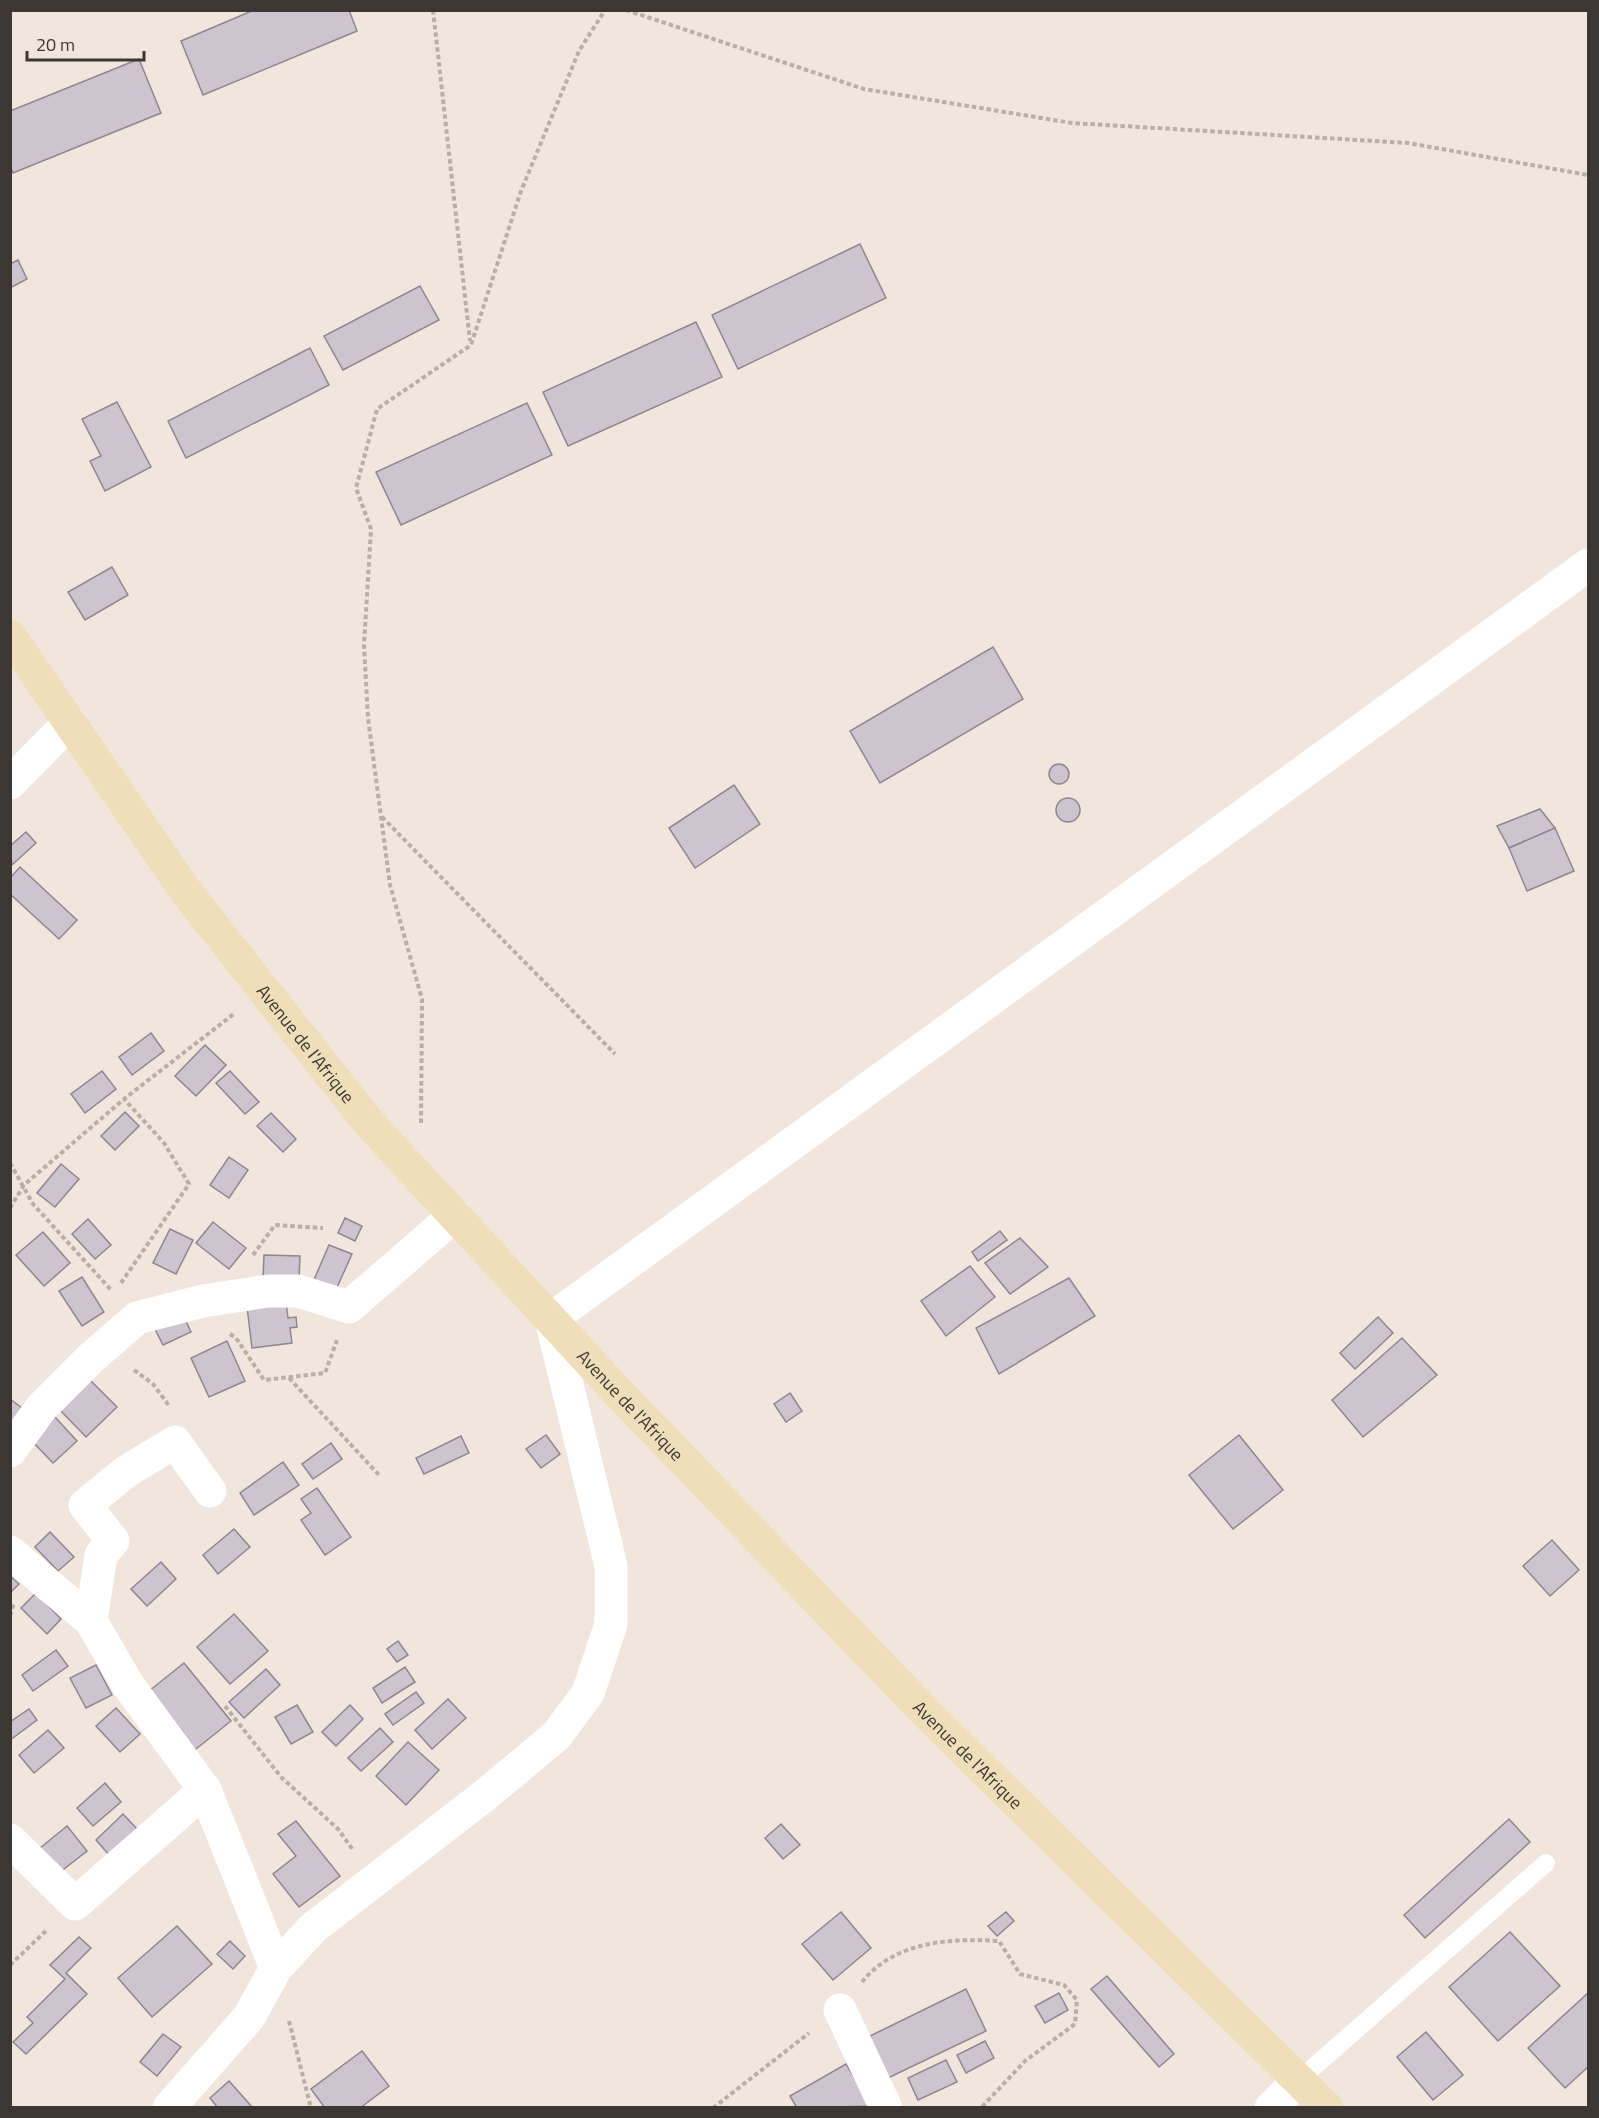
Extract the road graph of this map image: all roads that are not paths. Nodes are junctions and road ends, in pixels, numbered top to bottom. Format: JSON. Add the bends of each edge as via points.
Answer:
{"nodes":[{"id":1,"x":1588,"y":565,"type":"edge"},
{"id":2,"x":10,"y":636,"type":"edge"},
{"id":3,"x":69,"y":722,"type":"junction"},
{"id":4,"x":10,"y":783,"type":"edge"},
{"id":5,"x":455,"y":1215,"type":"junction"},
{"id":6,"x":551,"y":1319,"type":"junction"},
{"id":7,"x":10,"y":1451,"type":"edge"},
{"id":8,"x":210,"y":1491,"type":"dead end"},
{"id":9,"x":10,"y":1552,"type":"edge"},
{"id":10,"x":91,"y":1621,"type":"junction"},
{"id":11,"x":204,"y":1790,"type":"junction"},
{"id":12,"x":10,"y":1840,"type":"edge"},
{"id":13,"x":1546,"y":1863,"type":"dead end"},
{"id":14,"x":276,"y":1968,"type":"junction"},
{"id":15,"x":840,"y":2010,"type":"road end"},
{"id":16,"x":1299,"y":2080,"type":"junction"},
{"id":17,"x":169,"y":2108,"type":"edge"},
{"id":18,"x":886,"y":2108,"type":"edge"},
{"id":19,"x":1271,"y":2108,"type":"edge"},
{"id":20,"x":1326,"y":2108,"type":"edge"}],
"edges":[{"from":1,"to":6,"type":"street"},
{"from":2,"to":3,"type":"main road","name":"Avenue de l'Afrique"},
{"from":3,"to":4,"type":"street"},
{"from":3,"to":5,"type":"main road","name":"Avenue de l'Afrique","via":[[187,893],[369,1123]]},
{"from":5,"to":6,"type":"main road","name":"Avenue de l'Afrique"},
{"from":5,"to":7,"type":"street","via":[[349,1307],[298,1291],[268,1291],[188,1304],[137,1318],[41,1408]]},
{"from":6,"to":14,"type":"street","via":[[611,1566],[611,1624],[588,1693],[556,1736],[313,1928]]},
{"from":6,"to":16,"type":"main road","name":"Avenue de l'Afrique","via":[[928,1715]]},
{"from":8,"to":10,"type":"street","via":[[175,1442],[127,1471],[85,1505],[113,1540],[101,1555]]},
{"from":9,"to":10,"type":"street"},
{"from":10,"to":11,"type":"street","via":[[128,1685]]},
{"from":11,"to":12,"type":"street","via":[[75,1904]]},
{"from":11,"to":14,"type":"street"},
{"from":13,"to":16,"type":"lane"},
{"from":14,"to":17,"type":"street","via":[[249,2017]]},
{"from":15,"to":18,"type":"street"},
{"from":16,"to":19,"type":"street"},
{"from":16,"to":20,"type":"main road","name":"Avenue de l'Afrique"}]}
